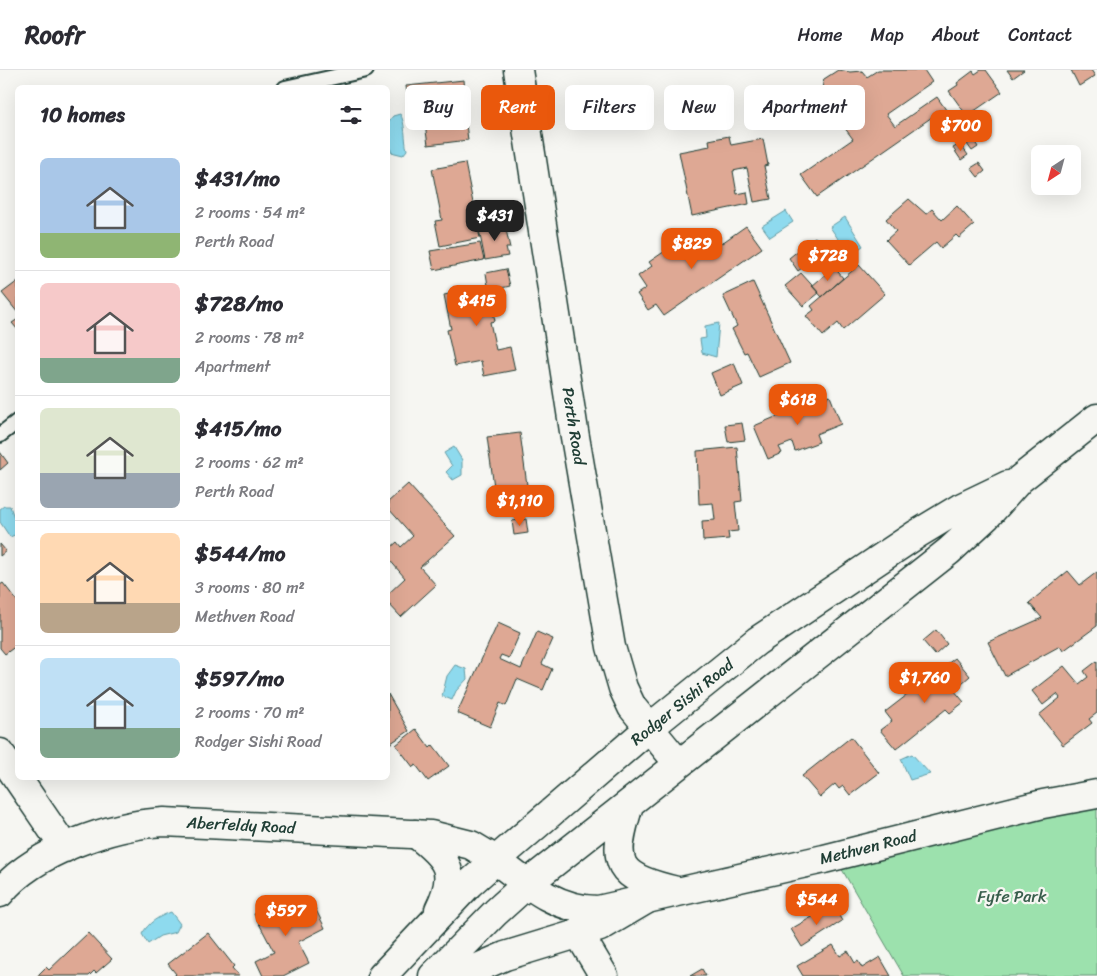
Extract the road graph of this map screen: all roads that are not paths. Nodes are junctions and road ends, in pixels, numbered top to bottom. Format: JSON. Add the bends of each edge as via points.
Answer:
{"nodes":[{"id":1,"x":366,"y":70,"type":"edge"},
{"id":2,"x":518,"y":70,"type":"edge"},
{"id":3,"x":298,"y":85,"type":"edge"},
{"id":4,"x":1097,"y":418,"type":"edge"},
{"id":5,"x":15,"y":423,"type":"edge"},
{"id":6,"x":0,"y":435,"type":"edge"},
{"id":7,"x":1020,"y":479,"type":"junction"},
{"id":8,"x":648,"y":729,"type":"junction"},
{"id":9,"x":0,"y":753,"type":"edge"},
{"id":10,"x":678,"y":763,"type":"junction"},
{"id":11,"x":15,"y":775,"type":"edge"},
{"id":12,"x":18,"y":780,"type":"edge"},
{"id":13,"x":1097,"y":794,"type":"edge"},
{"id":14,"x":629,"y":805,"type":"junction"},
{"id":15,"x":416,"y":834,"type":"junction"},
{"id":16,"x":64,"y":848,"type":"junction"},
{"id":17,"x":496,"y":860,"type":"junction"},
{"id":18,"x":527,"y":884,"type":"junction"},
{"id":19,"x":677,"y":891,"type":"junction"},
{"id":20,"x":0,"y":893,"type":"edge"},
{"id":21,"x":651,"y":897,"type":"junction"},
{"id":22,"x":434,"y":921,"type":"junction"},
{"id":23,"x":579,"y":934,"type":"junction"},
{"id":24,"x":382,"y":976,"type":"edge"},
{"id":25,"x":433,"y":976,"type":"edge"},
{"id":26,"x":459,"y":976,"type":"edge"},
{"id":27,"x":604,"y":976,"type":"edge"}],
"edges":[{"from":1,"to":3,"type":"lane"},
{"from":2,"to":8,"type":"main road","name":"Perth Road","via":[[611,647],[623,688]]},
{"from":4,"to":7,"type":"main road","name":"Rodger Sishi Road"},
{"from":5,"to":6,"type":"lane"},
{"from":7,"to":8,"type":"main road","name":"Rodger Sishi Road","via":[[960,508],[917,534],[757,641]]},
{"from":7,"to":10,"type":"main road","name":"Rodger Sishi Road","via":[[949,551]]},
{"from":8,"to":10,"type":"main road","name":"Perth Road"},
{"from":8,"to":17,"type":"main road","name":"Rodger Sishi Road"},
{"from":9,"to":11,"type":"main road"},
{"from":10,"to":14,"type":"main road","name":"Rodger Sishi Road"},
{"from":12,"to":16,"type":"main road"},
{"from":13,"to":19,"type":"main road","name":"Methven Road"},
{"from":14,"to":18,"type":"main road","name":"Rodger Sishi Road"},
{"from":14,"to":19,"type":"main road","via":[[619,835],[620,861],[628,874],[643,882]]},
{"from":15,"to":16,"type":"main road","name":"Aberfeldy Road","via":[[164,822],[139,824]]},
{"from":15,"to":17,"type":"main road","name":"Aberfeldy Road","via":[[471,845]]},
{"from":15,"to":22,"type":"main road","via":[[442,856],[449,869],[447,891]]},
{"from":16,"to":20,"type":"main road","name":"Aberfeldy Road","via":[[33,865]]},
{"from":17,"to":18,"type":"main road","name":"Methven Road"},
{"from":17,"to":22,"type":"main road","name":"Rodger Sishi Road"},
{"from":18,"to":21,"type":"main road","name":"Methven Road","via":[[556,902],[586,910]]},
{"from":18,"to":25,"type":"main road","name":"Rodger Sishi Road"},
{"from":19,"to":21,"type":"main road","name":"Methven Road"},
{"from":21,"to":23,"type":"main road","via":[[600,927]]},
{"from":22,"to":24,"type":"main road","name":"Rodger Sishi Road"},
{"from":23,"to":26,"type":"main road","via":[[505,956]]},
{"from":23,"to":27,"type":"main road"}]}
